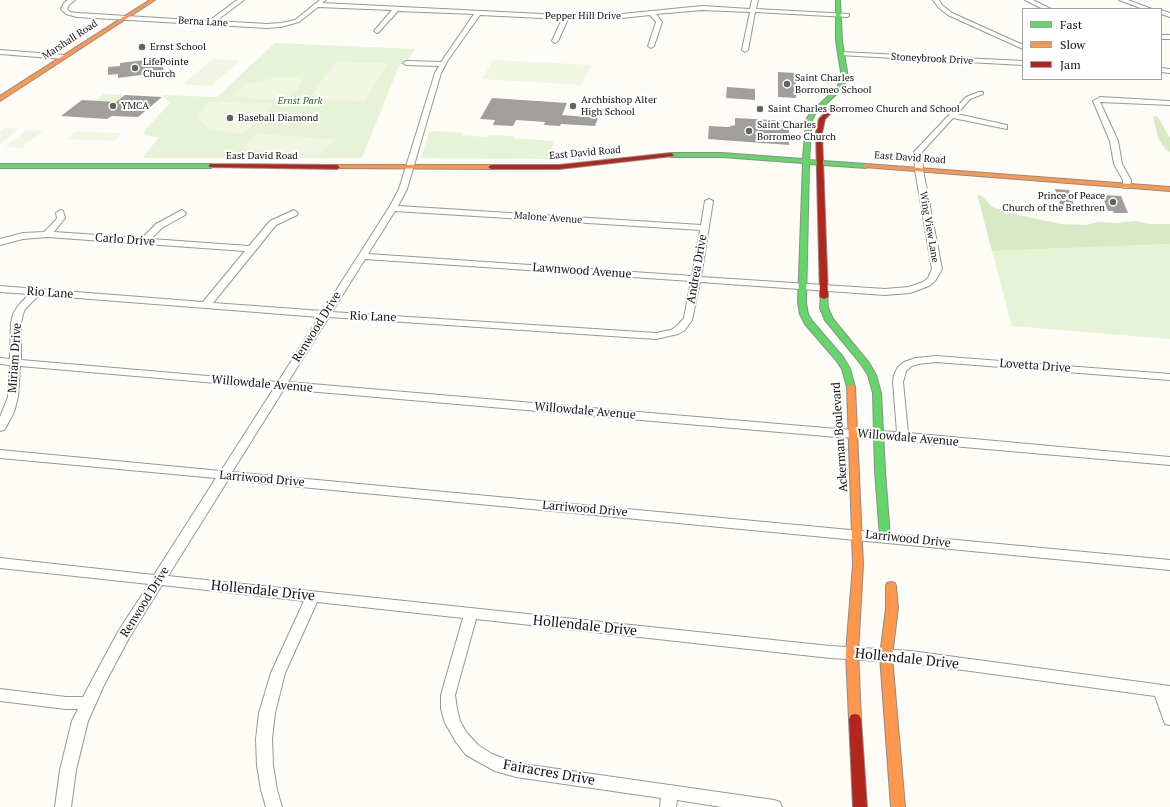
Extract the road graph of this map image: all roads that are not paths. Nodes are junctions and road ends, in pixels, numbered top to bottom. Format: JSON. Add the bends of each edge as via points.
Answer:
{"nodes":[{"id":1,"x":72,"y":0,"type":"edge"},
{"id":2,"x":153,"y":0,"type":"edge"},
{"id":3,"x":241,"y":0,"type":"edge"},
{"id":4,"x":324,"y":0,"type":"edge"},
{"id":5,"x":755,"y":0,"type":"edge"},
{"id":6,"x":838,"y":0,"type":"edge"},
{"id":7,"x":847,"y":0,"type":"edge"},
{"id":8,"x":936,"y":0,"type":"edge"},
{"id":9,"x":1028,"y":0,"type":"edge"},
{"id":10,"x":1122,"y":0,"type":"edge"},
{"id":11,"x":318,"y":5,"type":"junction"},
{"id":12,"x":1046,"y":8,"type":"edge"},
{"id":13,"x":1146,"y":8,"type":"edge"},
{"id":14,"x":396,"y":9,"type":"junction"},
{"id":15,"x":754,"y":10,"type":"junction"},
{"id":16,"x":478,"y":13,"type":"junction"},
{"id":17,"x":652,"y":13,"type":"junction"},
{"id":18,"x":566,"y":17,"type":"junction"},
{"id":19,"x":844,"y":17,"type":"junction"},
{"id":20,"x":125,"y":18,"type":"junction"},
{"id":21,"x":210,"y":23,"type":"junction"},
{"id":22,"x":377,"y":31,"type":"dead end"},
{"id":23,"x":555,"y":41,"type":"dead end"},
{"id":24,"x":850,"y":43,"type":"dead end"},
{"id":25,"x":650,"y":46,"type":"dead end"},
{"id":26,"x":1022,"y":47,"type":"edge"},
{"id":27,"x":745,"y":50,"type":"dead end"},
{"id":28,"x":0,"y":52,"type":"edge"},
{"id":29,"x":842,"y":54,"type":"junction"},
{"id":30,"x":852,"y":55,"type":"junction"},
{"id":31,"x":64,"y":57,"type":"junction"},
{"id":32,"x":406,"y":63,"type":"dead end"},
{"id":33,"x":1022,"y":63,"type":"edge"},
{"id":34,"x":442,"y":64,"type":"junction"},
{"id":35,"x":855,"y":65,"type":"dead end"},
{"id":36,"x":981,"y":93,"type":"dead end"},
{"id":37,"x":1092,"y":94,"type":"dead end"},
{"id":38,"x":844,"y":96,"type":"dead end"},
{"id":39,"x":0,"y":99,"type":"edge"},
{"id":40,"x":1100,"y":99,"type":"junction"},
{"id":41,"x":1170,"y":103,"type":"edge"},
{"id":42,"x":951,"y":116,"type":"junction"},
{"id":43,"x":1004,"y":127,"type":"dead end"},
{"id":44,"x":807,"y":158,"type":"junction"},
{"id":45,"x":820,"y":160,"type":"junction"},
{"id":46,"x":0,"y":161,"type":"edge"},
{"id":47,"x":201,"y":164,"type":"junction"},
{"id":48,"x":410,"y":165,"type":"junction"},
{"id":49,"x":0,"y":166,"type":"edge"},
{"id":50,"x":919,"y":167,"type":"junction"},
{"id":51,"x":1127,"y":183,"type":"junction"},
{"id":52,"x":1170,"y":184,"type":"edge"},
{"id":53,"x":1170,"y":188,"type":"edge"},
{"id":54,"x":709,"y":201,"type":"dead end"},
{"id":55,"x":393,"y":208,"type":"junction"},
{"id":56,"x":60,"y":213,"type":"dead end"},
{"id":57,"x":182,"y":213,"type":"dead end"},
{"id":58,"x":294,"y":213,"type":"dead end"},
{"id":59,"x":704,"y":228,"type":"junction"},
{"id":60,"x":47,"y":234,"type":"junction"},
{"id":61,"x":144,"y":241,"type":"junction"},
{"id":62,"x":0,"y":242,"type":"edge"},
{"id":63,"x":251,"y":249,"type":"junction"},
{"id":64,"x":362,"y":256,"type":"junction"},
{"id":65,"x":696,"y":279,"type":"junction"},
{"id":66,"x":802,"y":287,"type":"junction"},
{"id":67,"x":823,"y":288,"type":"junction"},
{"id":68,"x":0,"y":289,"type":"edge"},
{"id":69,"x":36,"y":292,"type":"junction"},
{"id":70,"x":206,"y":305,"type":"junction"},
{"id":71,"x":325,"y":314,"type":"junction"},
{"id":72,"x":674,"y":332,"type":"joint"},
{"id":73,"x":0,"y":362,"type":"edge"},
{"id":74,"x":16,"y":363,"type":"junction"},
{"id":75,"x":1170,"y":377,"type":"edge"},
{"id":76,"x":282,"y":386,"type":"junction"},
{"id":77,"x":0,"y":428,"type":"edge"},
{"id":78,"x":853,"y":434,"type":"junction"},
{"id":79,"x":879,"y":435,"type":"junction"},
{"id":80,"x":903,"y":436,"type":"junction"},
{"id":81,"x":0,"y":454,"type":"edge"},
{"id":82,"x":1170,"y":461,"type":"edge"},
{"id":83,"x":224,"y":476,"type":"junction"},
{"id":84,"x":857,"y":534,"type":"junction"},
{"id":85,"x":884,"y":537,"type":"junction"},
{"id":86,"x":0,"y":563,"type":"edge"},
{"id":87,"x":1170,"y":565,"type":"edge"},
{"id":88,"x":158,"y":580,"type":"junction"},
{"id":89,"x":891,"y":586,"type":"dead end"},
{"id":90,"x":313,"y":597,"type":"junction"},
{"id":91,"x":471,"y":614,"type":"junction"},
{"id":92,"x":852,"y":653,"type":"junction"},
{"id":93,"x":886,"y":656,"type":"junction"},
{"id":94,"x":1165,"y":691,"type":"edge"},
{"id":95,"x":0,"y":695,"type":"edge"},
{"id":96,"x":87,"y":703,"type":"junction"},
{"id":97,"x":1170,"y":719,"type":"edge"},
{"id":98,"x":669,"y":800,"type":"edge"},
{"id":99,"x":63,"y":807,"type":"edge"},
{"id":100,"x":274,"y":807,"type":"edge"},
{"id":101,"x":774,"y":807,"type":"edge"},
{"id":102,"x":860,"y":807,"type":"edge"},
{"id":103,"x":898,"y":807,"type":"edge"}],
"edges":[{"from":1,"to":20,"type":"street","name":"Berna Lane","via":[[64,6],[68,12]]},
{"from":2,"to":20,"type":"street","name":"Marshall Road"},
{"from":3,"to":21,"type":"street"},
{"from":4,"to":11,"type":"street","name":"Berna Lane"},
{"from":5,"to":15,"type":"street"},
{"from":6,"to":19,"type":"street","name":"Ackerman Boulevard"},
{"from":7,"to":19,"type":"street","name":"Ackerman Boulevard"},
{"from":8,"to":26,"type":"street","via":[[950,14]]},
{"from":9,"to":12,"type":"street"},
{"from":10,"to":13,"type":"street"},
{"from":11,"to":14,"type":"street","name":"Pepper Hill Drive"},
{"from":11,"to":21,"type":"street","name":"Berna Lane","via":[[301,19],[282,25]]},
{"from":14,"to":16,"type":"street","name":"Pepper Hill Drive"},
{"from":14,"to":22,"type":"street"},
{"from":15,"to":17,"type":"street","name":"Pepper Hill Drive","via":[[702,8]]},
{"from":15,"to":19,"type":"street","name":"Pepper Hill Drive"},
{"from":15,"to":27,"type":"street"},
{"from":16,"to":18,"type":"street","name":"Pepper Hill Drive"},
{"from":16,"to":34,"type":"street","name":"Renwood Drive"},
{"from":17,"to":18,"type":"street","name":"Pepper Hill Drive"},
{"from":17,"to":25,"type":"street","via":[[659,22]]},
{"from":18,"to":23,"type":"street"},
{"from":19,"to":29,"type":"street","name":"Ackerman Boulevard","via":[[839,41]]},
{"from":20,"to":21,"type":"street","name":"Berna Lane"},
{"from":20,"to":31,"type":"street","name":"Marshall Road"},
{"from":24,"to":30,"type":"street"},
{"from":28,"to":31,"type":"street"},
{"from":29,"to":30,"type":"street","name":"Stoneybrook Drive"},
{"from":29,"to":44,"type":"street","name":"Ackerman Boulevard","via":[[845,78],[838,90],[811,116]]},
{"from":30,"to":33,"type":"street","name":"Stoneybrook Drive"},
{"from":30,"to":35,"type":"street"},
{"from":31,"to":39,"type":"street","name":"Marshall Road"},
{"from":32,"to":34,"type":"street"},
{"from":34,"to":48,"type":"street","name":"Renwood Drive"},
{"from":36,"to":42,"type":"street","name":"Wing View Lane","via":[[968,98]]},
{"from":37,"to":40,"type":"street"},
{"from":38,"to":45,"type":"street","via":[[822,119],[819,133]]},
{"from":40,"to":41,"type":"street"},
{"from":40,"to":51,"type":"street","via":[[1096,101],[1114,141],[1118,164]]},
{"from":42,"to":43,"type":"street"},
{"from":42,"to":50,"type":"street","name":"Wing View Lane","via":[[920,148]]},
{"from":44,"to":45,"type":"street","name":"East David Road"},
{"from":44,"to":48,"type":"street","name":"East David Road","via":[[743,151],[696,150],[565,162]]},
{"from":44,"to":66,"type":"street","name":"Ackerman Boulevard"},
{"from":45,"to":50,"type":"street","name":"East David Road"},
{"from":45,"to":67,"type":"street"},
{"from":46,"to":47,"type":"street","name":"East David Road"},
{"from":47,"to":48,"type":"street","name":"East David Road"},
{"from":47,"to":49,"type":"street","name":"East David Road"},
{"from":48,"to":55,"type":"street","name":"Renwood Drive","via":[[403,189]]},
{"from":50,"to":51,"type":"street","name":"East David Road"},
{"from":50,"to":67,"type":"street","name":"Wing View Lane","via":[[936,259],[937,269],[932,280],[918,288],[898,292]]},
{"from":51,"to":52,"type":"street","name":"East David Road"},
{"from":51,"to":53,"type":"street"},
{"from":54,"to":59,"type":"street","name":"Andrea Drive"},
{"from":55,"to":59,"type":"street","name":"Malone Avenue"},
{"from":55,"to":64,"type":"street","name":"Renwood Drive"},
{"from":56,"to":60,"type":"street","via":[[59,222]]},
{"from":57,"to":61,"type":"street","via":[[159,226]]},
{"from":58,"to":63,"type":"street","via":[[274,223]]},
{"from":59,"to":65,"type":"street","name":"Andrea Drive"},
{"from":60,"to":61,"type":"street","name":"Carlo Drive"},
{"from":60,"to":62,"type":"street","name":"Carlo Drive","via":[[23,236]]},
{"from":61,"to":63,"type":"street","name":"Carlo Drive"},
{"from":63,"to":70,"type":"street"},
{"from":64,"to":65,"type":"street","name":"Lawnwood Avenue"},
{"from":64,"to":71,"type":"street","name":"Renwood Drive"},
{"from":65,"to":66,"type":"street","name":"Lawnwood Avenue"},
{"from":65,"to":72,"type":"street","name":"Andrea Drive","via":[[689,318]]},
{"from":66,"to":67,"type":"street","name":"Wing View Lane"},
{"from":66,"to":78,"type":"street","name":"Ackerman Boulevard","via":[[803,308],[808,322],[846,369],[851,384]]},
{"from":67,"to":79,"type":"street","via":[[824,308],[829,320],[854,348],[872,375],[877,393]]},
{"from":68,"to":69,"type":"street","name":"Rio Lane"},
{"from":69,"to":70,"type":"street","name":"Rio Lane"},
{"from":69,"to":74,"type":"street","name":"Miriam Drive","via":[[18,314]]},
{"from":70,"to":71,"type":"street","name":"Rio Lane"},
{"from":71,"to":72,"type":"street","name":"Rio Lane","via":[[647,337]]},
{"from":71,"to":76,"type":"street","name":"Renwood Drive"},
{"from":73,"to":74,"type":"street","name":"Willowdale Avenue"},
{"from":74,"to":76,"type":"street","name":"Willowdale Avenue"},
{"from":74,"to":77,"type":"street","name":"Miriam Drive","via":[[13,397]]},
{"from":75,"to":80,"type":"street","name":"Lovetta Drive","via":[[936,359],[916,361],[908,364],[898,375]]},
{"from":76,"to":78,"type":"street","name":"Willowdale Avenue"},
{"from":76,"to":83,"type":"street","name":"Renwood Drive"},
{"from":78,"to":79,"type":"street","name":"Willowdale Avenue"},
{"from":78,"to":84,"type":"street","name":"Ackerman Boulevard"},
{"from":79,"to":80,"type":"street","name":"Willowdale Avenue"},
{"from":79,"to":85,"type":"street"},
{"from":80,"to":82,"type":"street","name":"Willowdale Avenue","via":[[965,444]]},
{"from":81,"to":83,"type":"street","name":"Larriwood Drive"},
{"from":83,"to":84,"type":"street","name":"Larriwood Drive"},
{"from":83,"to":88,"type":"street","name":"Renwood Drive"},
{"from":84,"to":85,"type":"street","name":"Larriwood Drive"},
{"from":84,"to":92,"type":"street","name":"Ackerman Boulevard","via":[[857,595]]},
{"from":85,"to":87,"type":"street","name":"Larriwood Drive"},
{"from":86,"to":88,"type":"street","name":"Hollendale Drive"},
{"from":88,"to":90,"type":"street","name":"Hollendale Drive"},
{"from":88,"to":96,"type":"street","name":"Renwood Drive","via":[[124,634]]},
{"from":89,"to":93,"type":"street","via":[[892,608]]},
{"from":90,"to":91,"type":"street","name":"Hollendale Drive"},
{"from":90,"to":100,"type":"street","via":[[278,673],[267,713],[265,765],[268,790]]},
{"from":91,"to":92,"type":"street","name":"Hollendale Drive"},
{"from":91,"to":98,"type":"street","name":"Fairacres Drive","via":[[448,695],[453,723],[472,750],[501,766],[516,770]]},
{"from":92,"to":93,"type":"street","name":"Hollendale Drive"},
{"from":92,"to":102,"type":"street","name":"Ackerman Boulevard"},
{"from":93,"to":94,"type":"street","name":"Hollendale Drive","via":[[911,657]]},
{"from":93,"to":103,"type":"street"},
{"from":94,"to":97,"type":"street"},
{"from":95,"to":96,"type":"street"},
{"from":96,"to":99,"type":"street","name":"Renwood Drive","via":[[68,770]]},
{"from":98,"to":101,"type":"street","name":"Fairacres Drive"}]}
